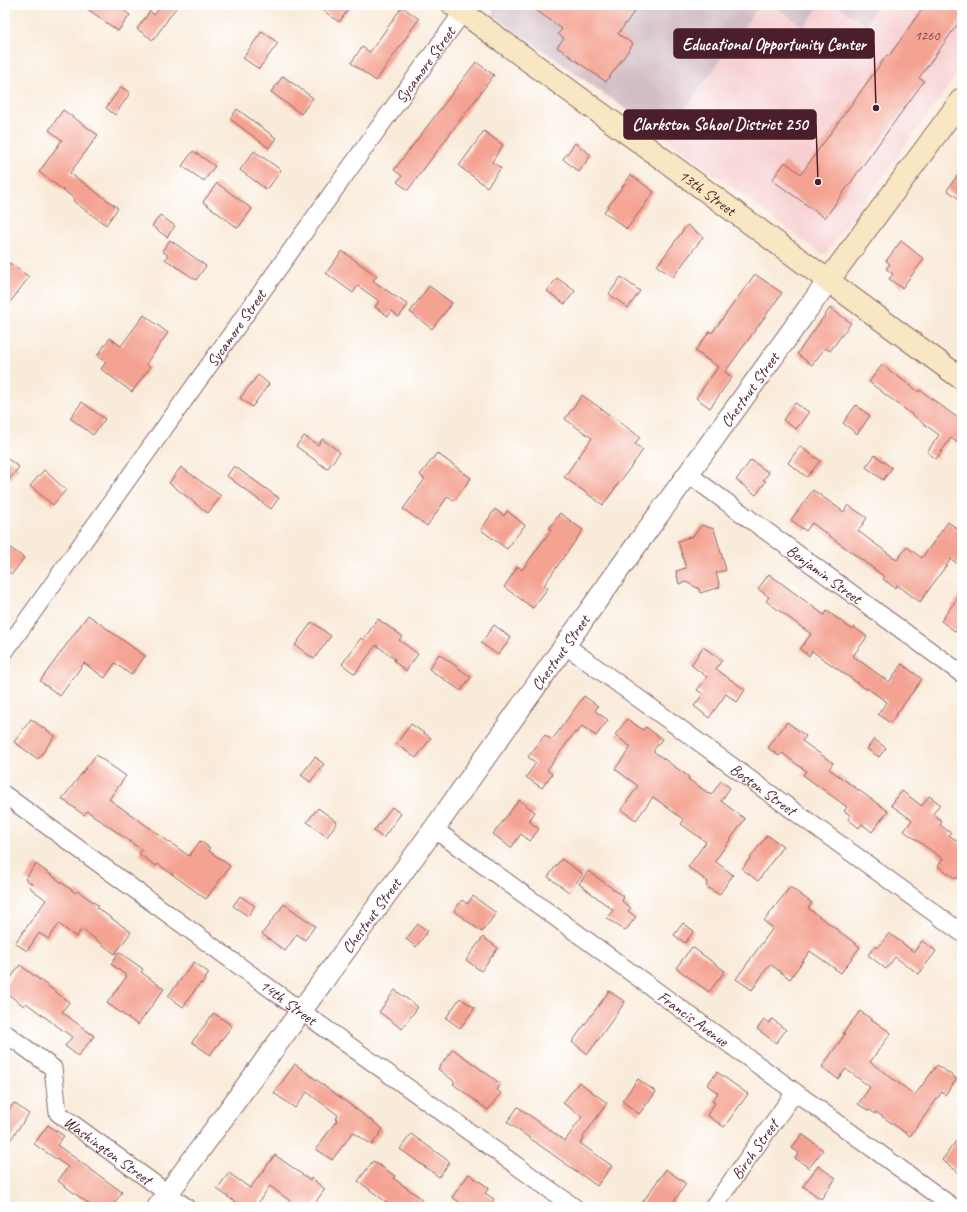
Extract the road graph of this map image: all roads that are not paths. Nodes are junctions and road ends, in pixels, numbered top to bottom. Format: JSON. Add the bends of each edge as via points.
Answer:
{"nodes":[{"id":1,"x":461,"y":7,"type":"edge"},
{"id":2,"x":962,"y":99,"type":"edge"},
{"id":3,"x":828,"y":281,"type":"junction"},
{"id":4,"x":962,"y":379,"type":"edge"},
{"id":5,"x":688,"y":474,"type":"junction"},
{"id":6,"x":565,"y":645,"type":"junction"},
{"id":7,"x":5,"y":651,"type":"edge"},
{"id":8,"x":962,"y":674,"type":"edge"},
{"id":9,"x":5,"y":795,"type":"edge"},
{"id":10,"x":434,"y":829,"type":"junction"},
{"id":11,"x":962,"y":934,"type":"edge"},
{"id":12,"x":301,"y":1011,"type":"junction"},
{"id":13,"x":5,"y":1033,"type":"edge"},
{"id":14,"x":795,"y":1092,"type":"junction"},
{"id":15,"x":163,"y":1200,"type":"edge"},
{"id":16,"x":186,"y":1207,"type":"edge"},
{"id":17,"x":574,"y":1207,"type":"edge"},
{"id":18,"x":713,"y":1207,"type":"edge"},
{"id":19,"x":953,"y":1207,"type":"edge"}],
"edges":[{"from":1,"to":3,"type":"main road","name":"13th Street"},
{"from":1,"to":7,"type":"street","name":"Sycamore Street","via":[[361,152]]},
{"from":2,"to":3,"type":"main road","name":"Chestnut Street"},
{"from":3,"to":4,"type":"main road","name":"13th Street"},
{"from":3,"to":5,"type":"street","name":"Chestnut Street"},
{"from":5,"to":6,"type":"street","name":"Chestnut Street"},
{"from":5,"to":8,"type":"street","name":"Benjamin Street"},
{"from":6,"to":10,"type":"street","name":"Chestnut Street"},
{"from":6,"to":11,"type":"street","name":"Boston Street"},
{"from":9,"to":12,"type":"street","name":"14th Street"},
{"from":10,"to":12,"type":"street","name":"Chestnut Street"},
{"from":10,"to":14,"type":"street","name":"Francis Avenue"},
{"from":12,"to":15,"type":"street","name":"Chestnut Street"},
{"from":12,"to":17,"type":"street","name":"14th Street"},
{"from":13,"to":15,"type":"street","name":"Washington Street","via":[[53,1068],[58,1113]]},
{"from":14,"to":18,"type":"street","name":"Birch Street"},
{"from":14,"to":19,"type":"street","name":"Francis Avenue"},
{"from":15,"to":16,"type":"street","name":"Washington Street"}]}
